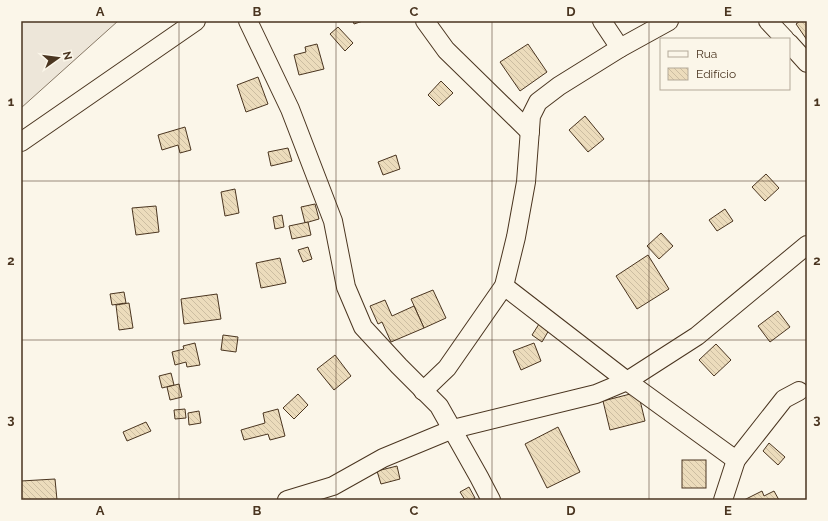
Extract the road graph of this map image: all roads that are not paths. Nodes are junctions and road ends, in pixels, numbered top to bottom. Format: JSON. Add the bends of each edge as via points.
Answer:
{"nodes":[{"id":1,"x":196,"y":21,"type":"edge"},
{"id":2,"x":248,"y":21,"type":"edge"},
{"id":3,"x":425,"y":21,"type":"edge"},
{"id":4,"x":602,"y":21,"type":"edge"},
{"id":5,"x":669,"y":21,"type":"edge"},
{"id":6,"x":768,"y":21,"type":"edge"},
{"id":7,"x":784,"y":38,"type":"edge"},
{"id":8,"x":790,"y":45,"type":"edge"},
{"id":9,"x":620,"y":48,"type":"junction"},
{"id":10,"x":807,"y":63,"type":"edge"},
{"id":11,"x":530,"y":132,"type":"junction"},
{"id":12,"x":21,"y":142,"type":"edge"},
{"id":13,"x":807,"y":245,"type":"edge"},
{"id":14,"x":504,"y":286,"type":"junction"},
{"id":15,"x":627,"y":381,"type":"junction"},
{"id":16,"x":423,"y":391,"type":"junction"},
{"id":17,"x":799,"y":391,"type":"dead end"},
{"id":18,"x":453,"y":429,"type":"junction"},
{"id":19,"x":736,"y":460,"type":"junction"},
{"id":20,"x":331,"y":493,"type":"edge"},
{"id":21,"x":287,"y":500,"type":"edge"},
{"id":22,"x":491,"y":500,"type":"edge"},
{"id":23,"x":723,"y":500,"type":"edge"}],
"edges":[{"from":1,"to":12,"type":"street"},
{"from":2,"to":16,"type":"street","via":[[290,109],[334,221],[346,287],[362,327]]},
{"from":3,"to":11,"type":"street","via":[[446,50]]},
{"from":4,"to":9,"type":"street"},
{"from":5,"to":9,"type":"street"},
{"from":6,"to":7,"type":"street"},
{"from":8,"to":10,"type":"street"},
{"from":9,"to":11,"type":"street","via":[[538,102],[531,116]]},
{"from":11,"to":14,"type":"street","via":[[526,182]]},
{"from":13,"to":15,"type":"street","via":[[697,336]]},
{"from":14,"to":15,"type":"street"},
{"from":14,"to":16,"type":"street","via":[[447,368]]},
{"from":15,"to":18,"type":"street","via":[[596,394]]},
{"from":15,"to":19,"type":"street"},
{"from":16,"to":18,"type":"street","via":[[439,406]]},
{"from":17,"to":19,"type":"street","via":[[784,399]]},
{"from":18,"to":20,"type":"street","via":[[383,458]]},
{"from":18,"to":22,"type":"street"},
{"from":19,"to":23,"type":"street"},
{"from":20,"to":21,"type":"street"}]}
